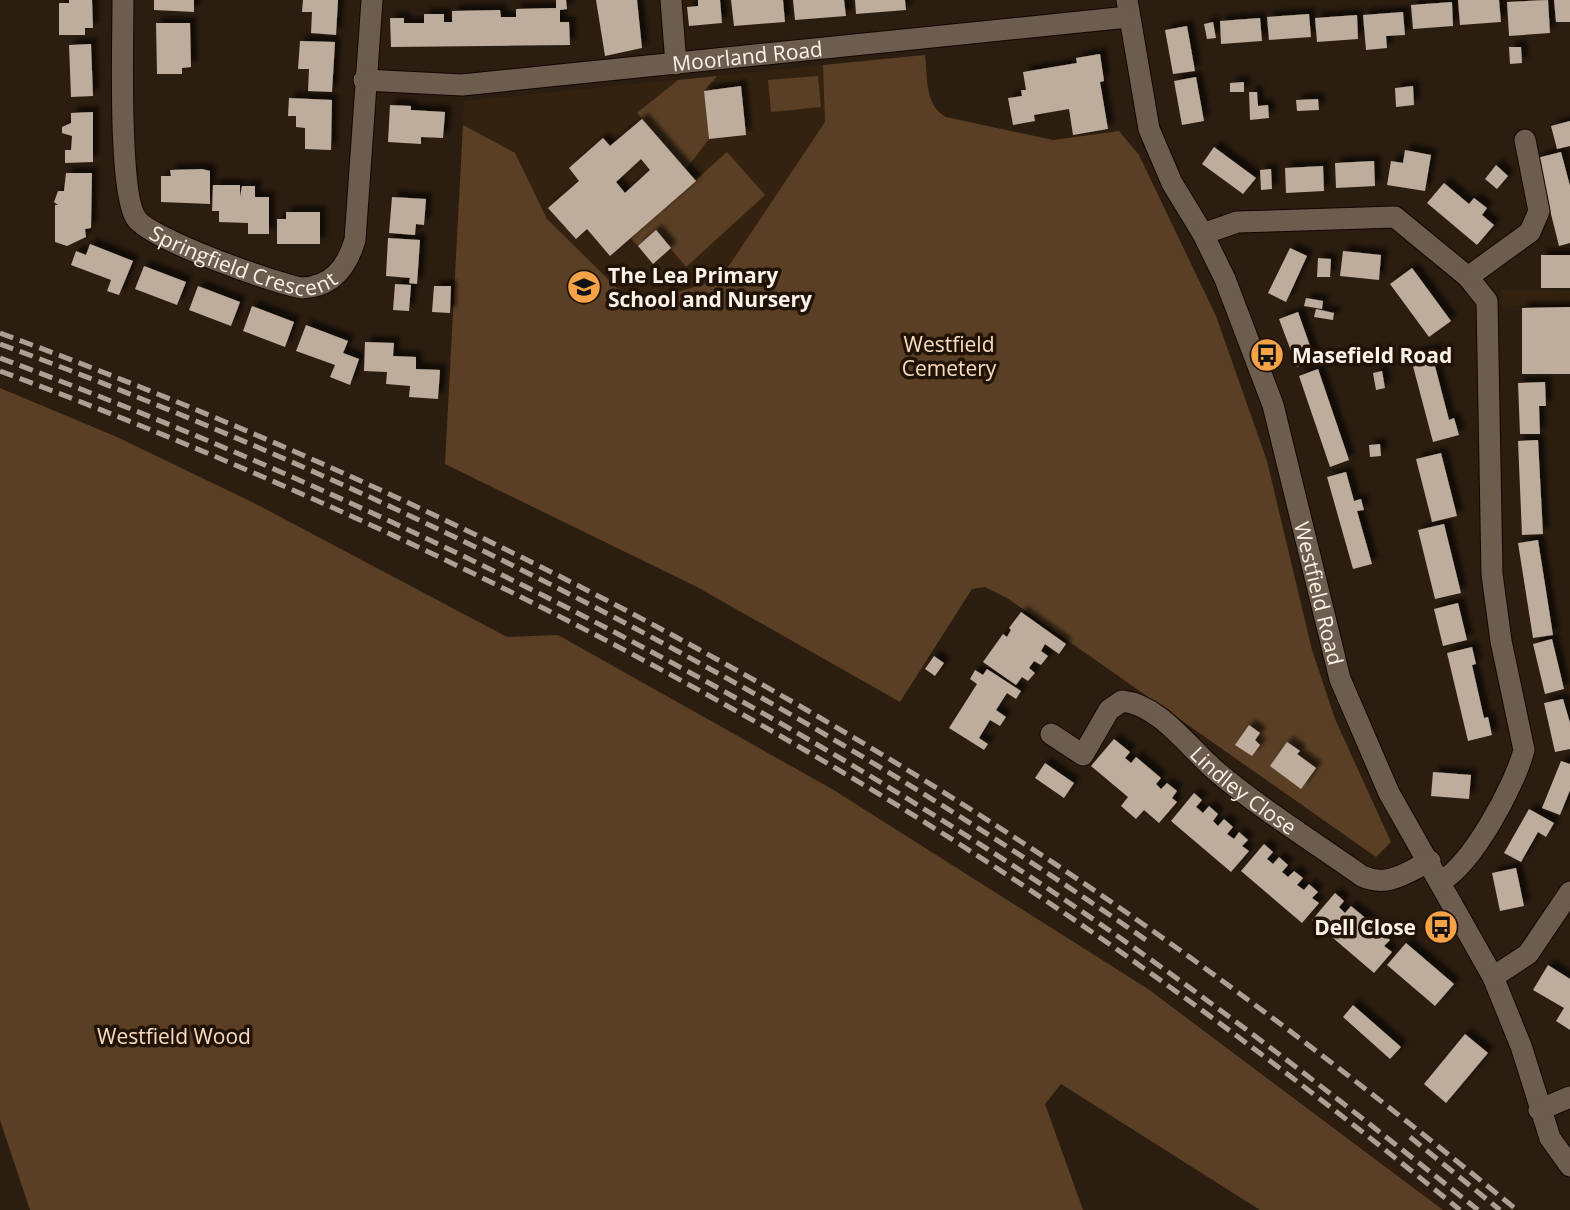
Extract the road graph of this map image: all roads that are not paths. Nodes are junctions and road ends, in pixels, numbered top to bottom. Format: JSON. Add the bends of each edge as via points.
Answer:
{"nodes":[{"id":1,"x":122,"y":0,"type":"edge"},
{"id":2,"x":372,"y":0,"type":"edge"},
{"id":3,"x":671,"y":0,"type":"edge"},
{"id":4,"x":1128,"y":9,"type":"edge"},
{"id":5,"x":676,"y":64,"type":"junction"},
{"id":6,"x":364,"y":80,"type":"junction"},
{"id":7,"x":1525,"y":141,"type":"dead end"},
{"id":8,"x":1203,"y":234,"type":"junction"},
{"id":9,"x":1468,"y":277,"type":"junction"},
{"id":10,"x":1051,"y":734,"type":"dead end"},
{"id":11,"x":1430,"y":861,"type":"junction"},
{"id":12,"x":1441,"y":881,"type":"junction"},
{"id":13,"x":1570,"y":892,"type":"edge"},
{"id":14,"x":1493,"y":977,"type":"junction"},
{"id":15,"x":1570,"y":1097,"type":"edge"},
{"id":16,"x":1539,"y":1110,"type":"junction"},
{"id":17,"x":1570,"y":1166,"type":"edge"}],
"edges":[{"from":1,"to":6,"type":"street","name":"Springfield Crescent","via":[[126,187],[136,219],[158,236],[288,286],[313,288],[344,267],[350,256],[355,240]]},
{"from":2,"to":6,"type":"street","name":"Springfield Crescent"},
{"from":3,"to":5,"type":"street"},
{"from":4,"to":5,"type":"street","name":"Moorland Road"},
{"from":4,"to":8,"type":"street","name":"Westfield Road","via":[[1149,129],[1172,183]]},
{"from":5,"to":6,"type":"street","name":"Moorland Road","via":[[462,85]]},
{"from":7,"to":9,"type":"street","via":[[1539,211],[1537,222]]},
{"from":8,"to":9,"type":"street","via":[[1237,222],[1388,216],[1400,220]]},
{"from":8,"to":11,"type":"street","name":"Westfield Road","via":[[1251,342],[1273,405],[1340,679],[1390,793]]},
{"from":9,"to":12,"type":"street","via":[[1487,301],[1492,574],[1524,750],[1520,767],[1474,850]]},
{"from":10,"to":11,"type":"street","name":"Lindley Close","via":[[1083,755],[1109,710],[1122,701],[1131,702],[1170,727],[1217,772],[1362,876],[1373,881],[1393,880]]},
{"from":11,"to":12,"type":"street","name":"Westfield Road"},
{"from":12,"to":14,"type":"street","name":"Westfield Road"},
{"from":13,"to":14,"type":"street","via":[[1528,954]]},
{"from":14,"to":16,"type":"street","name":"Westfield Road","via":[[1521,1046]]},
{"from":15,"to":16,"type":"street"},
{"from":16,"to":17,"type":"street","name":"Westfield Road","via":[[1550,1138]]}]}
